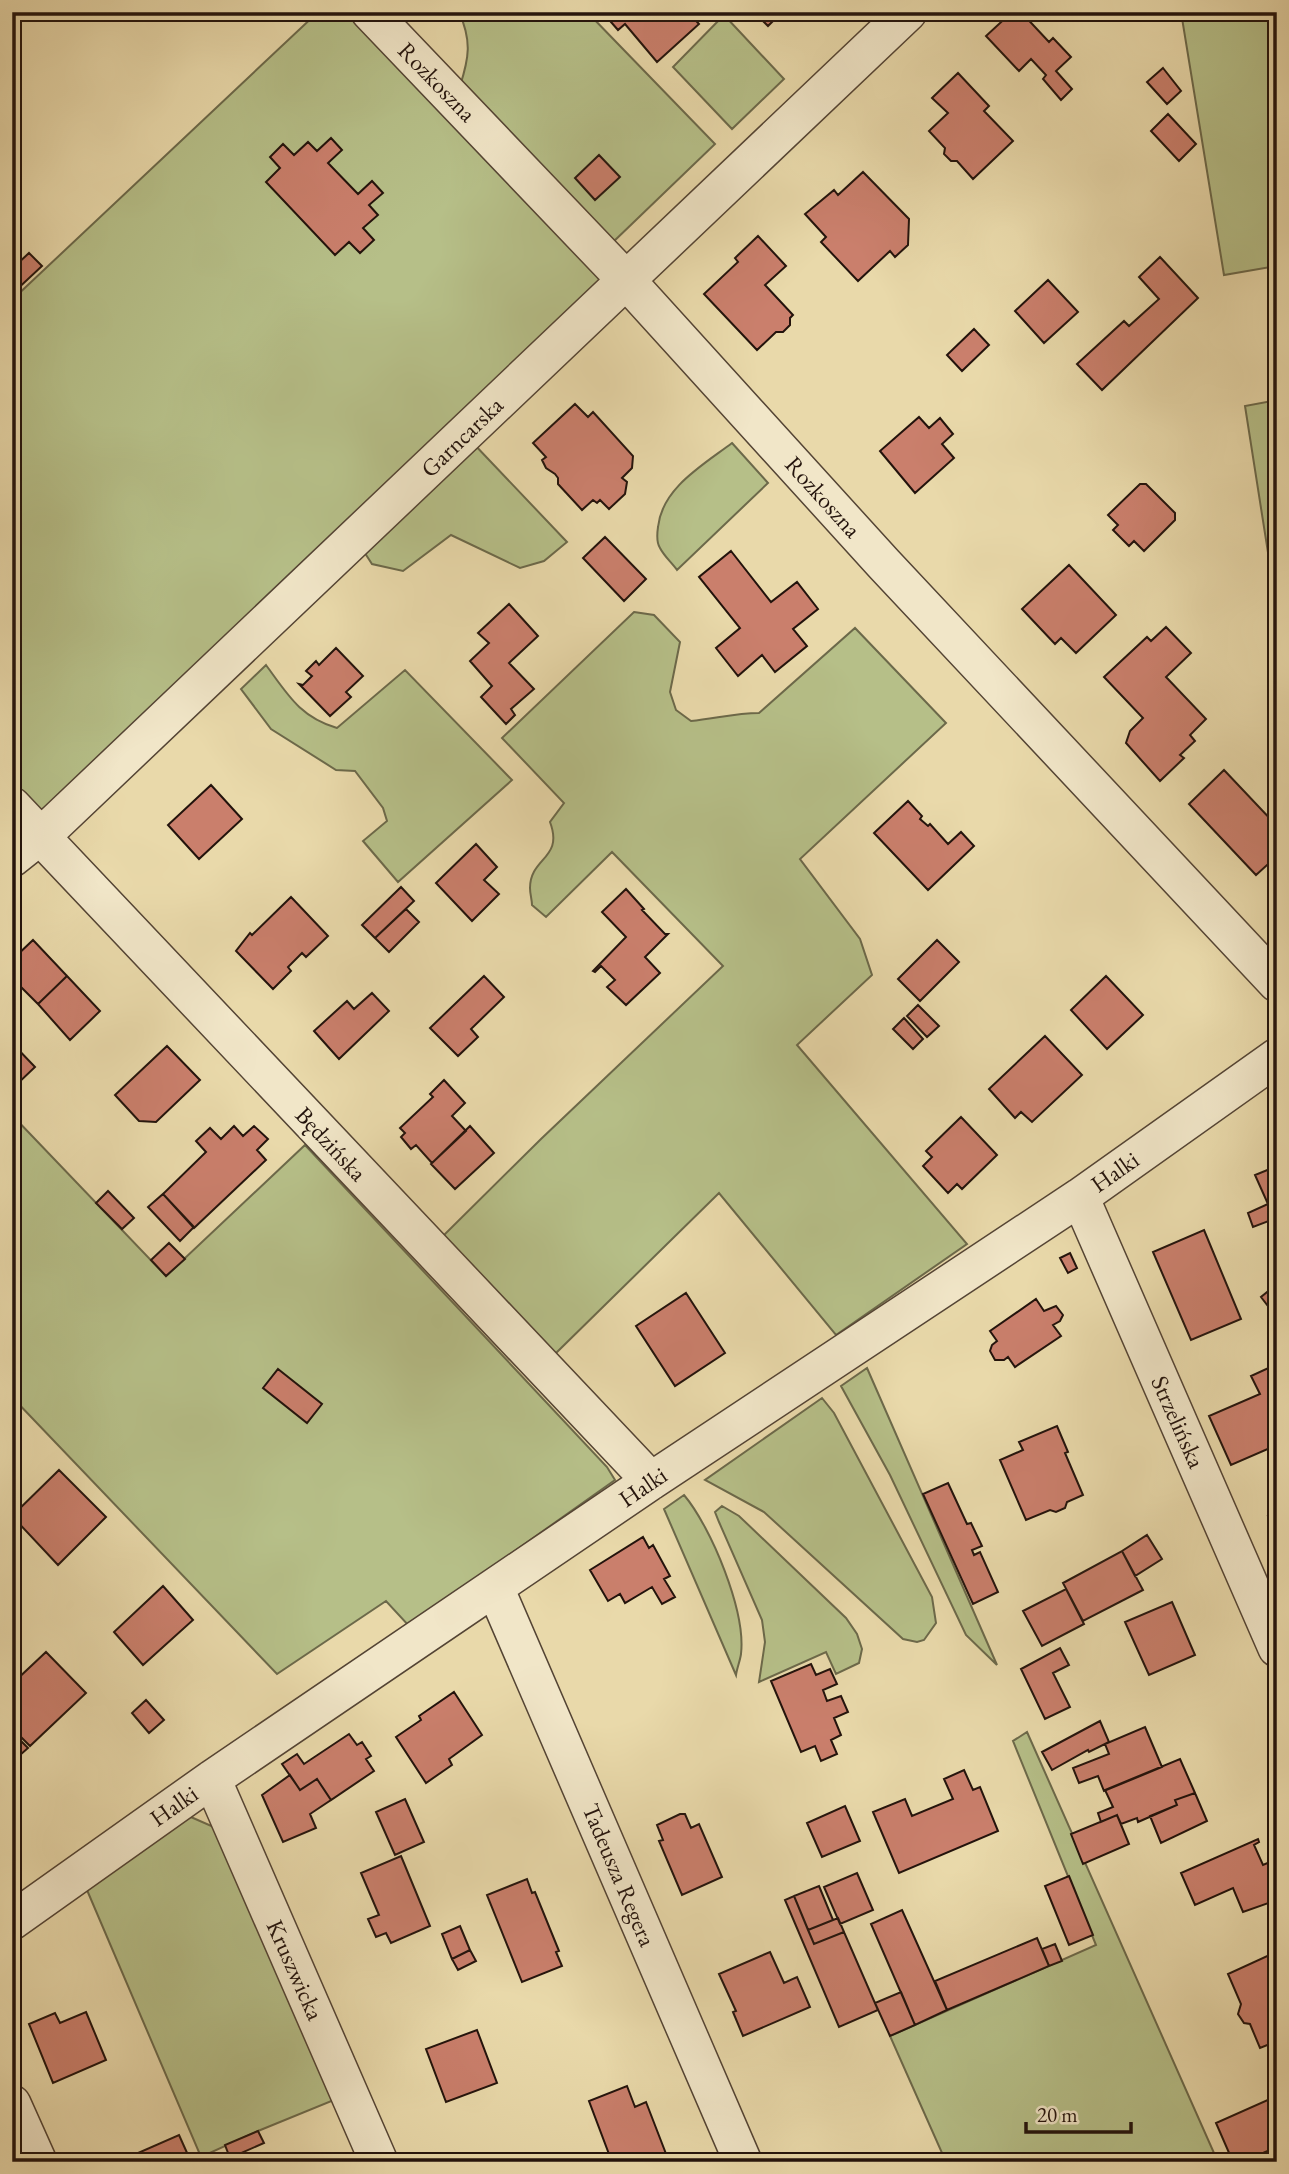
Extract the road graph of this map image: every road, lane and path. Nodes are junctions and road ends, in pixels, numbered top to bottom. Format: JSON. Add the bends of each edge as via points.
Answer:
{"nodes":[{"id":1,"x":370,"y":12,"type":"edge"},
{"id":2,"x":908,"y":12,"type":"edge"},
{"id":3,"x":626,"y":280,"type":"junction"},
{"id":4,"x":12,"y":806,"type":"edge"},
{"id":5,"x":40,"y":835,"type":"junction"},
{"id":6,"x":12,"y":858,"type":"edge"},
{"id":7,"x":1277,"y":983,"type":"edge"},
{"id":8,"x":1277,"y":1057,"type":"edge"},
{"id":9,"x":1080,"y":1197,"type":"junction"},
{"id":10,"x":651,"y":1481,"type":"junction"},
{"id":11,"x":495,"y":1588,"type":"junction"},
{"id":12,"x":1277,"y":1648,"type":"edge"},
{"id":13,"x":212,"y":1779,"type":"junction"},
{"id":14,"x":12,"y":1922,"type":"edge"},
{"id":15,"x":12,"y":2104,"type":"edge"},
{"id":16,"x":38,"y":2162,"type":"edge"},
{"id":17,"x":379,"y":2162,"type":"edge"},
{"id":18,"x":743,"y":2162,"type":"edge"}],
"edges":[{"from":1,"to":3,"type":"street","name":"Rozkoszna"},
{"from":2,"to":3,"type":"street","name":"Garncarska"},
{"from":3,"to":5,"type":"street","name":"Garncarska"},
{"from":3,"to":7,"type":"street","name":"Rozkoszna","via":[[884,564]]},
{"from":4,"to":5,"type":"street","name":"Będzińska"},
{"from":5,"to":6,"type":"street","name":"Garncarska"},
{"from":5,"to":10,"type":"street","name":"Będzińska"},
{"from":8,"to":9,"type":"street","name":"Halki"},
{"from":9,"to":10,"type":"street","name":"Halki"},
{"from":9,"to":12,"type":"street","name":"Strzelińska"},
{"from":10,"to":11,"type":"street","name":"Halki"},
{"from":11,"to":13,"type":"street","name":"Halki"},
{"from":11,"to":18,"type":"street","name":"Tadeusza Regera"},
{"from":13,"to":14,"type":"street","name":"Halki"},
{"from":13,"to":17,"type":"street","name":"Kruszwicka"},
{"from":15,"to":16,"type":"street"}]}
